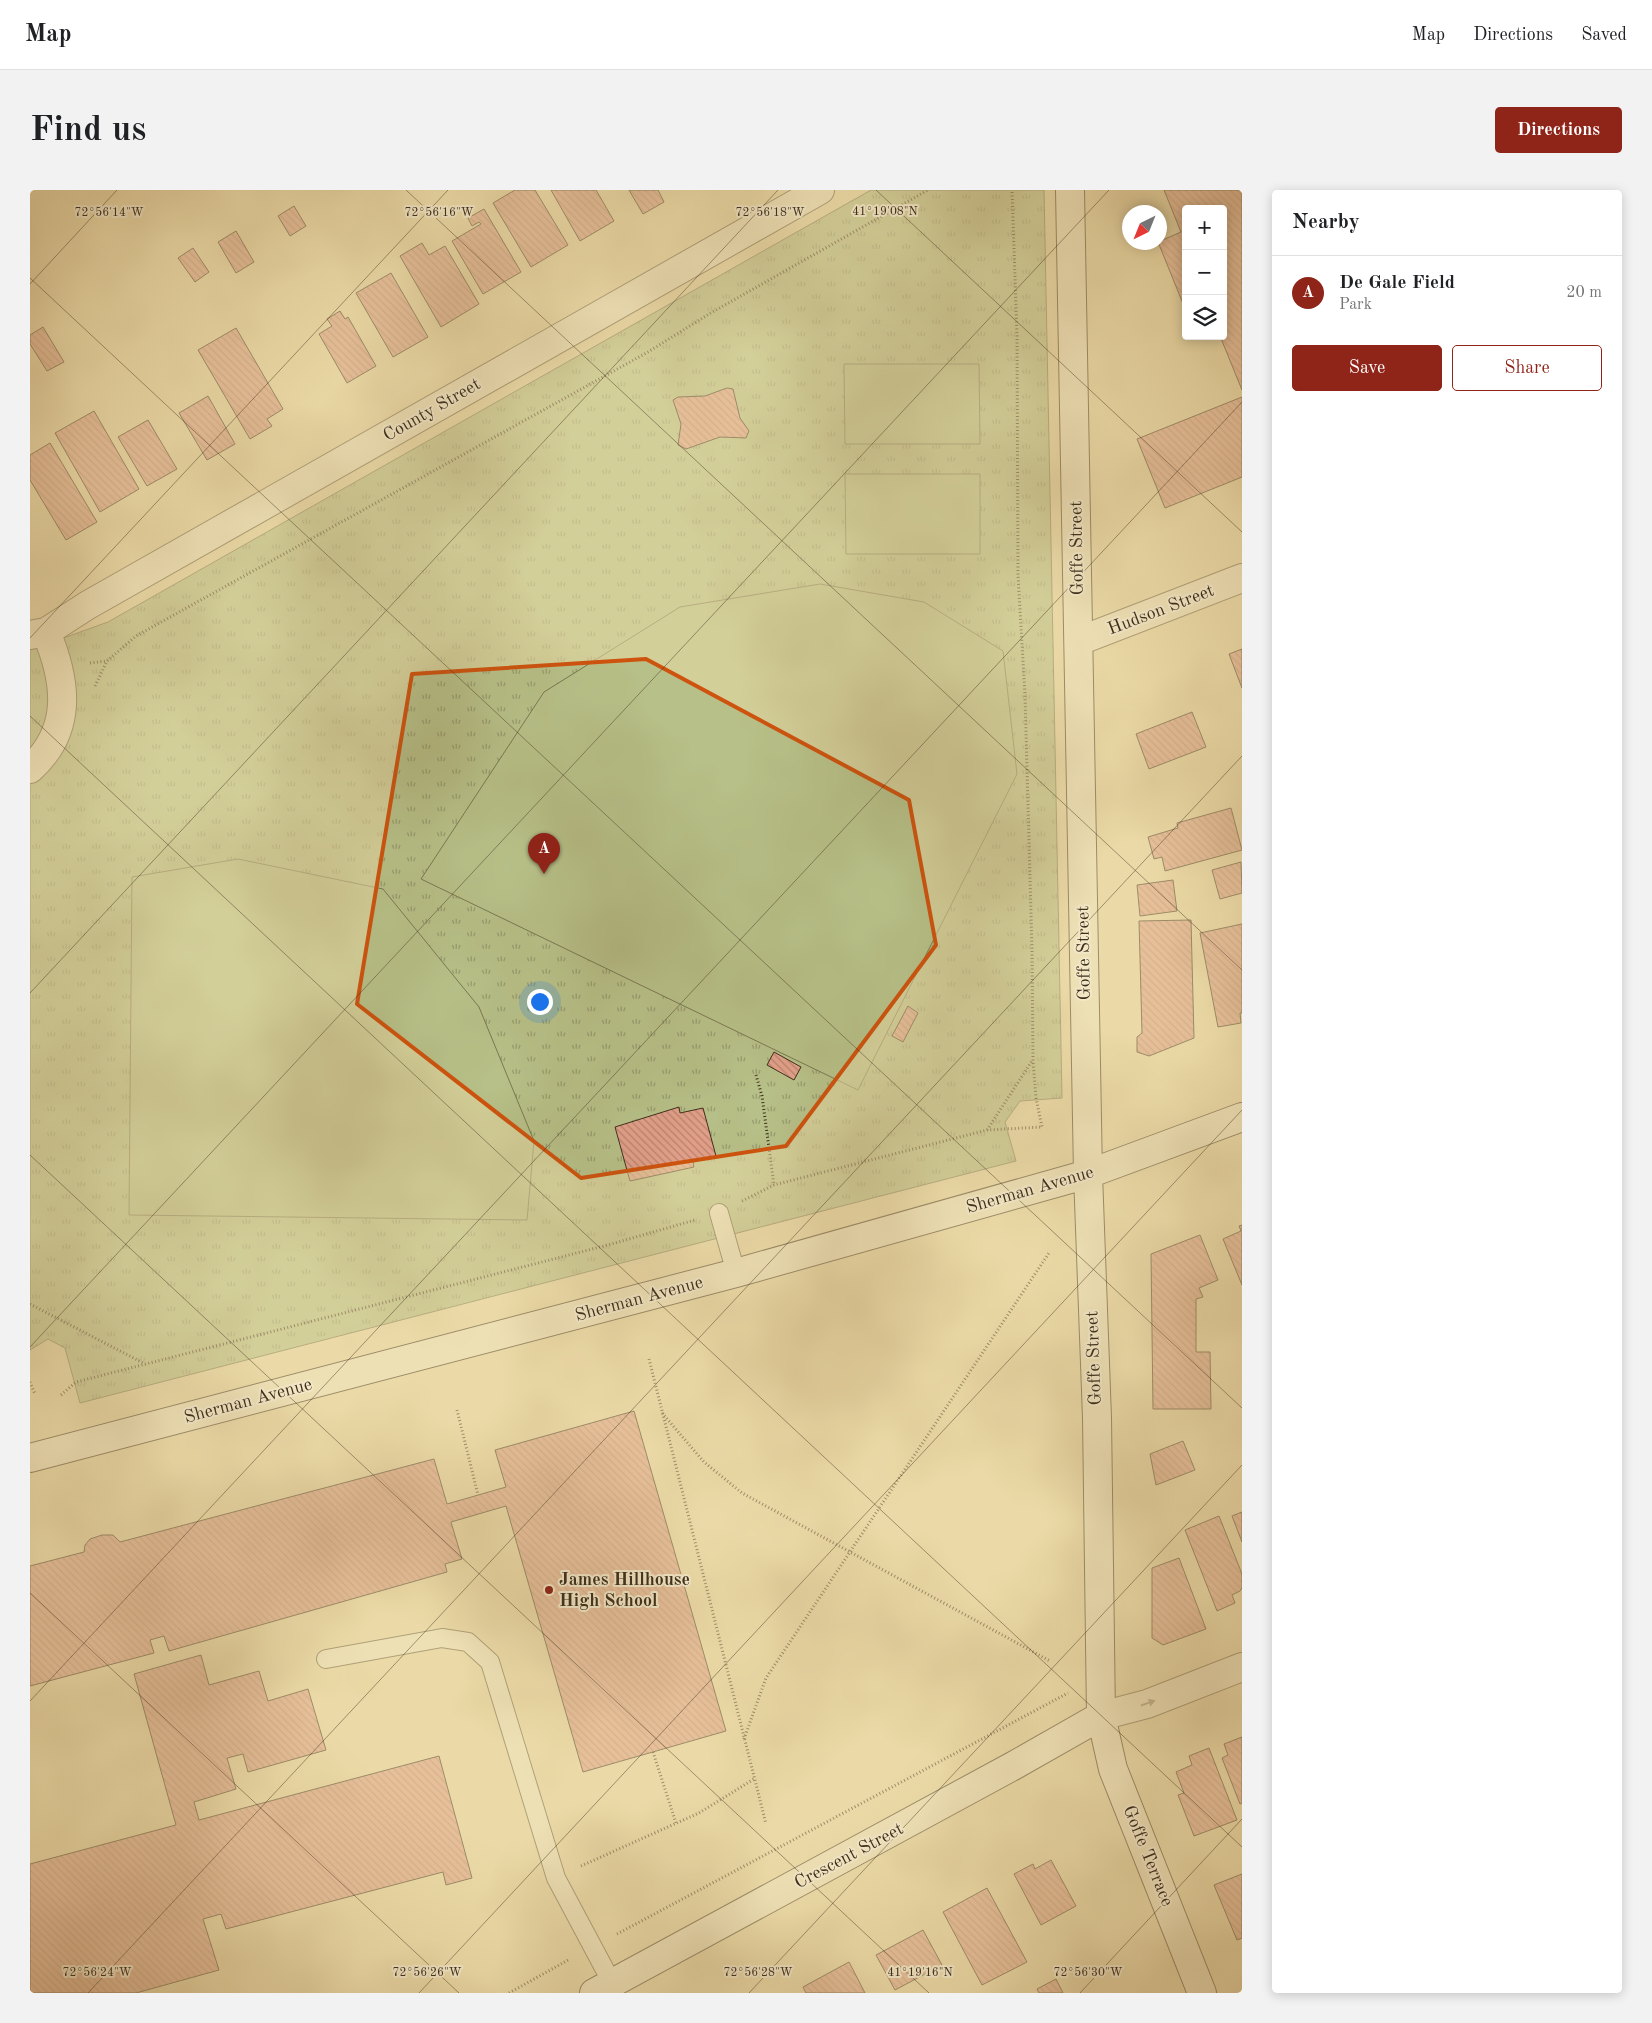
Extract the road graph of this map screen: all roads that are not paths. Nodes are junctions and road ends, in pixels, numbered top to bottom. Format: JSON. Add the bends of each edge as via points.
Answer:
{"nodes":[{"id":1,"x":820,"y":190,"type":"edge"},
{"id":2,"x":1070,"y":190,"type":"edge"},
{"id":3,"x":1242,"y":578,"type":"edge"},
{"id":4,"x":38,"y":634,"type":"edge"},
{"id":5,"x":1079,"y":641,"type":"junction"},
{"id":6,"x":30,"y":770,"type":"edge"},
{"id":7,"x":1242,"y":1117,"type":"edge"},
{"id":8,"x":1088,"y":1174,"type":"junction"},
{"id":9,"x":720,"y":1213,"type":"road end"},
{"id":10,"x":736,"y":1273,"type":"junction"},
{"id":11,"x":30,"y":1458,"type":"edge"},
{"id":12,"x":326,"y":1659,"type":"dead end"},
{"id":13,"x":1242,"y":1666,"type":"edge"},
{"id":14,"x":1101,"y":1716,"type":"junction"},
{"id":15,"x":603,"y":1988,"type":"edge"},
{"id":16,"x":1202,"y":1993,"type":"edge"}],
"edges":[{"from":1,"to":4,"type":"main road","name":"County Street"},
{"from":2,"to":5,"type":"main road","name":"Goffe Street"},
{"from":3,"to":5,"type":"main road","name":"Hudson Street"},
{"from":4,"to":6,"type":"main road","name":"County Street","via":[[59,669],[61,722],[54,741]]},
{"from":5,"to":8,"type":"main road","name":"Goffe Street"},
{"from":7,"to":8,"type":"main road","name":"Sherman Avenue"},
{"from":8,"to":10,"type":"main road","name":"Sherman Avenue"},
{"from":8,"to":14,"type":"main road","name":"Goffe Street"},
{"from":9,"to":10,"type":"lane"},
{"from":10,"to":11,"type":"main road","name":"Sherman Avenue"},
{"from":12,"to":15,"type":"lane","via":[[442,1638],[468,1642],[490,1662],[556,1878],[594,1946]]},
{"from":14,"to":13,"type":"main road","name":"Crescent Street","one_way":true,"via":[[1147,1704]]},
{"from":14,"to":15,"type":"main road","name":"Crescent Street"},
{"from":14,"to":16,"type":"main road","name":"Goffe Terrace","via":[[1113,1768]]}]}
